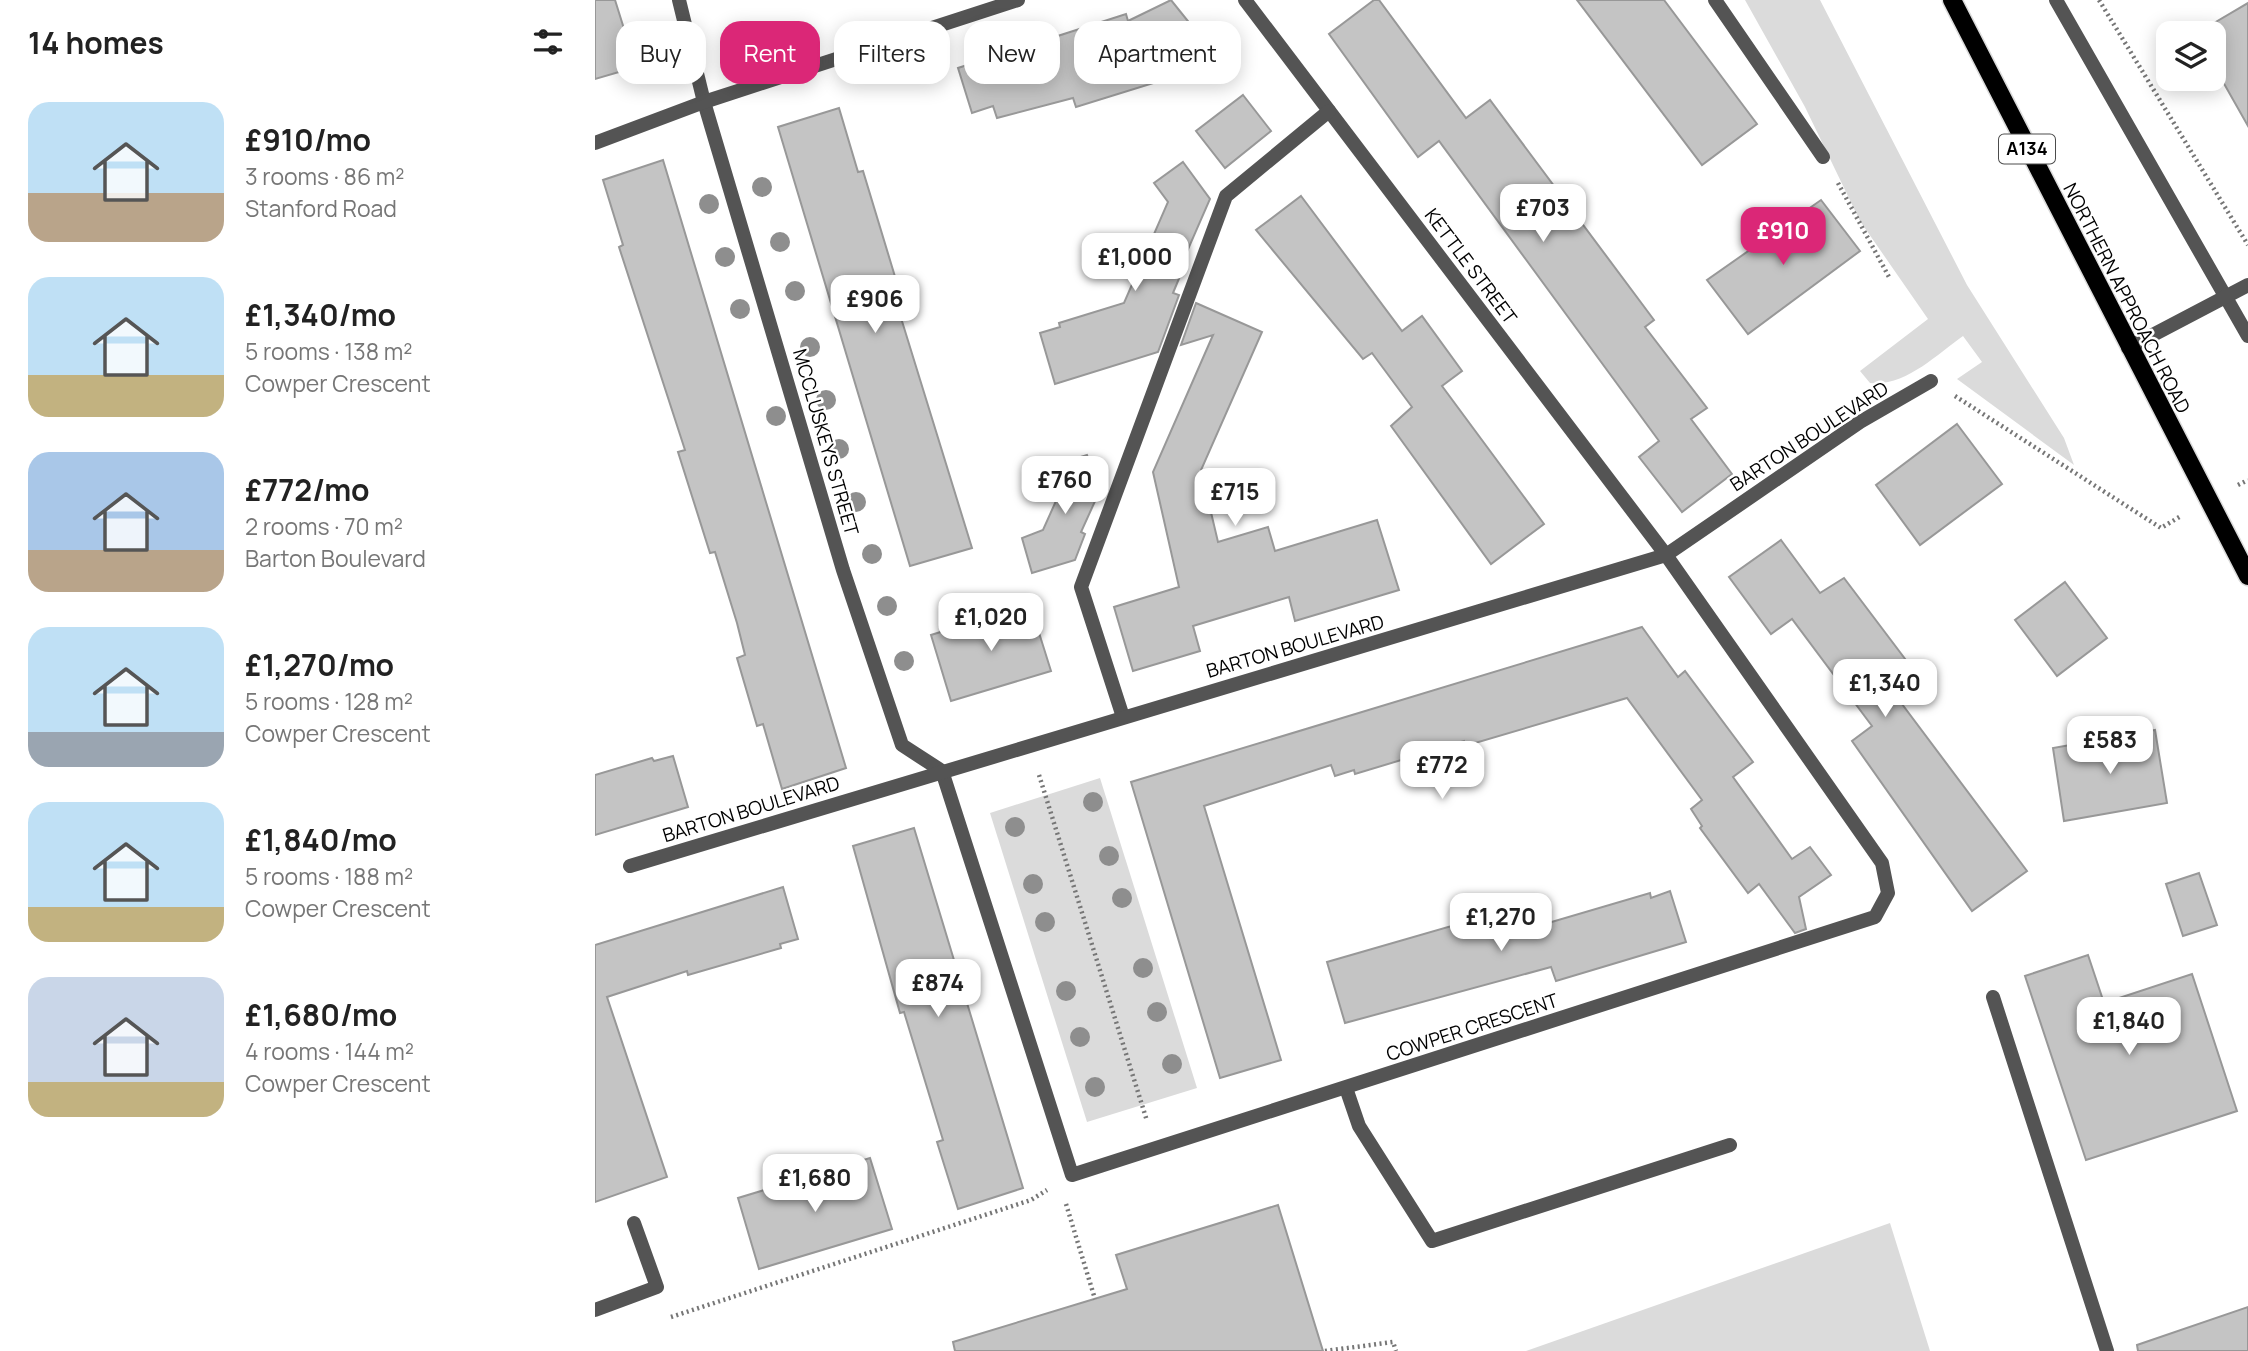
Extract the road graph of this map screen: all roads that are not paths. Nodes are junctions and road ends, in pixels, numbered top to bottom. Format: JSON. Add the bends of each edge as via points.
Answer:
{"nodes":[{"id":1,"x":680,"y":0,"type":"edge"},
{"id":2,"x":1018,"y":0,"type":"edge"},
{"id":3,"x":1245,"y":0,"type":"edge"},
{"id":4,"x":1715,"y":0,"type":"edge"},
{"id":5,"x":1952,"y":0,"type":"edge"},
{"id":6,"x":2056,"y":0,"type":"edge"},
{"id":7,"x":704,"y":102,"type":"junction"},
{"id":8,"x":1329,"y":111,"type":"junction"},
{"id":9,"x":595,"y":143,"type":"edge"},
{"id":10,"x":1823,"y":157,"type":"road end"},
{"id":11,"x":2248,"y":285,"type":"edge"},
{"id":12,"x":2226,"y":296,"type":"junction"},
{"id":13,"x":2248,"y":336,"type":"edge"},
{"id":14,"x":2128,"y":348,"type":"junction"},
{"id":15,"x":1931,"y":381,"type":"road end"},
{"id":16,"x":1666,"y":555,"type":"junction"},
{"id":17,"x":2248,"y":576,"type":"edge"},
{"id":18,"x":1123,"y":717,"type":"junction"},
{"id":19,"x":942,"y":771,"type":"junction"},
{"id":20,"x":631,"y":866,"type":"dead end"},
{"id":21,"x":1993,"y":997,"type":"dead end"},
{"id":22,"x":1346,"y":1088,"type":"junction"},
{"id":23,"x":1730,"y":1145,"type":"dead end"},
{"id":24,"x":634,"y":1223,"type":"dead end"},
{"id":25,"x":595,"y":1310,"type":"edge"},
{"id":26,"x":2107,"y":1351,"type":"edge"}],
"edges":[{"from":1,"to":7,"type":"street","name":"MCCLUSKEYS STREET"},
{"from":2,"to":7,"type":"street"},
{"from":3,"to":8,"type":"street","name":"KETTLE STREET"},
{"from":4,"to":10,"type":"street"},
{"from":5,"to":14,"type":"main road","name":"NORTHERN APPROACH ROAD","number":"A134"},
{"from":6,"to":12,"type":"street"},
{"from":7,"to":9,"type":"street"},
{"from":7,"to":19,"type":"street","name":"MCCLUSKEYS STREET","via":[[843,570],[902,746]]},
{"from":8,"to":16,"type":"street","name":"KETTLE STREET"},
{"from":8,"to":18,"type":"street","via":[[1226,196],[1081,587]]},
{"from":11,"to":12,"type":"street"},
{"from":12,"to":13,"type":"street"},
{"from":12,"to":14,"type":"street"},
{"from":14,"to":17,"type":"main road","name":"NORTHERN APPROACH ROAD","number":"A134"},
{"from":15,"to":16,"type":"street","name":"BARTON BOULEVARD","via":[[1860,422]]},
{"from":16,"to":18,"type":"street","name":"BARTON BOULEVARD"},
{"from":16,"to":22,"type":"street","name":"COWPER CRESCENT","via":[[1882,863],[1888,893],[1875,917]]},
{"from":18,"to":19,"type":"street","name":"BARTON BOULEVARD"},
{"from":19,"to":20,"type":"street","name":"BARTON BOULEVARD"},
{"from":19,"to":22,"type":"street","name":"COWPER CRESCENT","via":[[1066,1179]]},
{"from":21,"to":26,"type":"street"},
{"from":22,"to":23,"type":"street","via":[[1359,1126],[1432,1241]]},
{"from":24,"to":25,"type":"street","via":[[657,1287]]}]}
